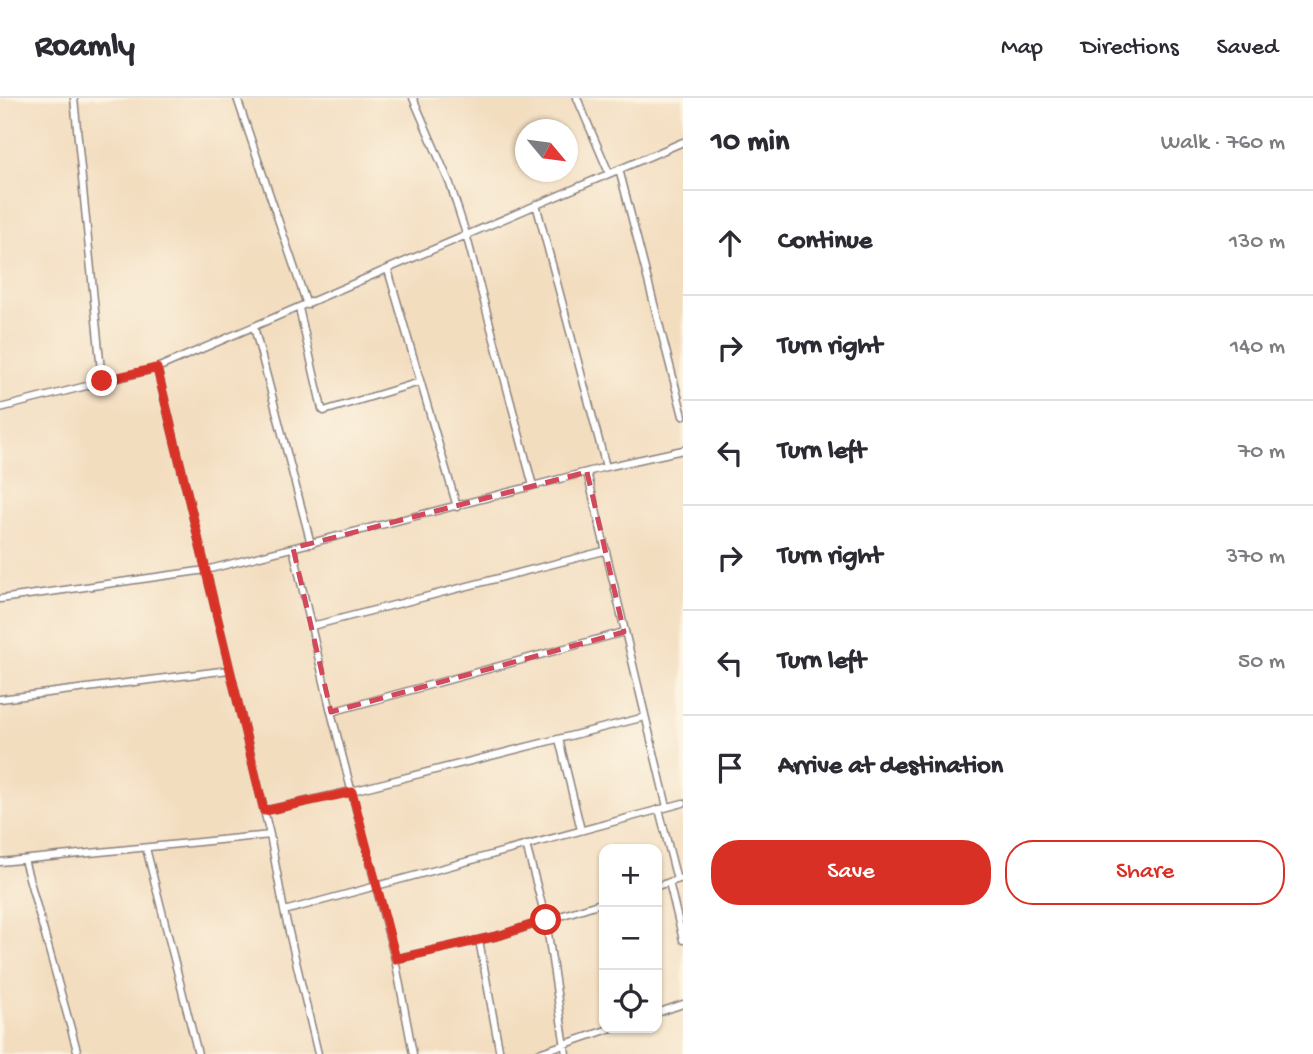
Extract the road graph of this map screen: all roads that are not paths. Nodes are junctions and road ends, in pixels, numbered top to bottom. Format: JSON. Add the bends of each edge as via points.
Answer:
{"nodes":[{"id":1,"x":74,"y":98,"type":"edge"},
{"id":2,"x":237,"y":98,"type":"edge"},
{"id":3,"x":413,"y":98,"type":"edge"},
{"id":4,"x":577,"y":98,"type":"edge"},
{"id":5,"x":683,"y":142,"type":"edge"},
{"id":6,"x":619,"y":169,"type":"junction"},
{"id":7,"x":610,"y":173,"type":"junction"},
{"id":8,"x":536,"y":204,"type":"junction"},
{"id":9,"x":466,"y":234,"type":"junction"},
{"id":10,"x":388,"y":270,"type":"junction"},
{"id":11,"x":307,"y":304,"type":"junction"},
{"id":12,"x":299,"y":308,"type":"junction"},
{"id":13,"x":254,"y":327,"type":"junction"},
{"id":14,"x":157,"y":368,"type":"junction"},
{"id":15,"x":102,"y":381,"type":"junction"},
{"id":16,"x":420,"y":382,"type":"junction"},
{"id":17,"x":0,"y":408,"type":"edge"},
{"id":18,"x":683,"y":416,"type":"edge"},
{"id":19,"x":683,"y":450,"type":"edge"},
{"id":20,"x":606,"y":467,"type":"junction"},
{"id":21,"x":587,"y":472,"type":"junction"},
{"id":22,"x":533,"y":486,"type":"junction"},
{"id":23,"x":457,"y":507,"type":"junction"},
{"id":24,"x":311,"y":544,"type":"junction"},
{"id":25,"x":293,"y":548,"type":"junction"},
{"id":26,"x":604,"y":551,"type":"junction"},
{"id":27,"x":206,"y":570,"type":"junction"},
{"id":28,"x":0,"y":599,"type":"edge"},
{"id":29,"x":312,"y":626,"type":"junction"},
{"id":30,"x":624,"y":632,"type":"junction"},
{"id":31,"x":229,"y":670,"type":"junction"},
{"id":32,"x":0,"y":699,"type":"edge"},
{"id":33,"x":331,"y":712,"type":"junction"},
{"id":34,"x":645,"y":716,"type":"junction"},
{"id":35,"x":559,"y":738,"type":"junction"},
{"id":36,"x":352,"y":792,"type":"junction"},
{"id":37,"x":683,"y":803,"type":"edge"},
{"id":38,"x":667,"y":807,"type":"junction"},
{"id":39,"x":659,"y":809,"type":"junction"},
{"id":40,"x":264,"y":811,"type":"junction"},
{"id":41,"x":581,"y":830,"type":"junction"},
{"id":42,"x":270,"y":835,"type":"junction"},
{"id":43,"x":526,"y":845,"type":"junction"},
{"id":44,"x":146,"y":848,"type":"junction"},
{"id":45,"x":24,"y":860,"type":"junction"},
{"id":46,"x":0,"y":862,"type":"edge"},
{"id":47,"x":680,"y":879,"type":"edge"},
{"id":48,"x":669,"y":882,"type":"junction"},
{"id":49,"x":662,"y":884,"type":"edge"},
{"id":50,"x":378,"y":886,"type":"junction"},
{"id":51,"x":599,"y":904,"type":"edge"},
{"id":52,"x":284,"y":911,"type":"junction"},
{"id":53,"x":546,"y":920,"type":"junction"},
{"id":54,"x":479,"y":940,"type":"junction"},
{"id":55,"x":683,"y":940,"type":"edge"},
{"id":56,"x":396,"y":959,"type":"junction"},
{"id":57,"x":683,"y":1004,"type":"edge"},
{"id":58,"x":662,"y":1011,"type":"edge"},
{"id":59,"x":599,"y":1032,"type":"edge"},
{"id":60,"x":565,"y":1044,"type":"junction"},
{"id":61,"x":78,"y":1054,"type":"edge"},
{"id":62,"x":198,"y":1054,"type":"edge"},
{"id":63,"x":318,"y":1054,"type":"edge"},
{"id":64,"x":413,"y":1054,"type":"edge"},
{"id":65,"x":499,"y":1054,"type":"edge"},
{"id":66,"x":536,"y":1054,"type":"edge"},
{"id":67,"x":566,"y":1054,"type":"edge"}],
"edges":[{"from":1,"to":15,"type":"street"},
{"from":2,"to":11,"type":"street"},
{"from":3,"to":9,"type":"street"},
{"from":4,"to":7,"type":"street"},
{"from":5,"to":6,"type":"street"},
{"from":6,"to":7,"type":"street"},
{"from":6,"to":18,"type":"street"},
{"from":7,"to":8,"type":"street"},
{"from":8,"to":9,"type":"street"},
{"from":8,"to":20,"type":"street"},
{"from":9,"to":10,"type":"street"},
{"from":9,"to":22,"type":"street"},
{"from":10,"to":11,"type":"street"},
{"from":10,"to":16,"type":"street"},
{"from":11,"to":12,"type":"street"},
{"from":12,"to":13,"type":"street"},
{"from":12,"to":16,"type":"street","via":[[322,410]]},
{"from":13,"to":14,"type":"street"},
{"from":13,"to":24,"type":"street"},
{"from":14,"to":15,"type":"street"},
{"from":14,"to":27,"type":"street"},
{"from":15,"to":17,"type":"street"},
{"from":16,"to":23,"type":"street"},
{"from":19,"to":20,"type":"street"},
{"from":20,"to":21,"type":"street"},
{"from":21,"to":22,"type":"street"},
{"from":21,"to":26,"type":"street"},
{"from":22,"to":23,"type":"street"},
{"from":23,"to":24,"type":"street"},
{"from":24,"to":25,"type":"street"},
{"from":25,"to":27,"type":"street"},
{"from":25,"to":29,"type":"street"},
{"from":26,"to":29,"type":"street"},
{"from":26,"to":30,"type":"street"},
{"from":27,"to":28,"type":"street"},
{"from":27,"to":31,"type":"street"},
{"from":29,"to":33,"type":"street"},
{"from":30,"to":33,"type":"street"},
{"from":30,"to":34,"type":"street"},
{"from":31,"to":32,"type":"street"},
{"from":31,"to":40,"type":"street"},
{"from":33,"to":36,"type":"street"},
{"from":34,"to":35,"type":"street"},
{"from":34,"to":38,"type":"street"},
{"from":35,"to":36,"type":"street"},
{"from":35,"to":41,"type":"street"},
{"from":36,"to":40,"type":"street"},
{"from":36,"to":50,"type":"street"},
{"from":37,"to":38,"type":"street"},
{"from":38,"to":39,"type":"street"},
{"from":39,"to":41,"type":"street"},
{"from":39,"to":47,"type":"street"},
{"from":40,"to":42,"type":"street"},
{"from":41,"to":43,"type":"street"},
{"from":42,"to":44,"type":"street"},
{"from":42,"to":52,"type":"street"},
{"from":43,"to":50,"type":"street"},
{"from":43,"to":53,"type":"street"},
{"from":44,"to":45,"type":"street"},
{"from":44,"to":62,"type":"street"},
{"from":45,"to":46,"type":"street"},
{"from":45,"to":61,"type":"street"},
{"from":47,"to":48,"type":"street"},
{"from":48,"to":49,"type":"street"},
{"from":48,"to":55,"type":"street"},
{"from":50,"to":52,"type":"street"},
{"from":50,"to":56,"type":"street"},
{"from":51,"to":53,"type":"street"},
{"from":52,"to":63,"type":"street"},
{"from":53,"to":54,"type":"street"},
{"from":53,"to":60,"type":"street"},
{"from":54,"to":56,"type":"street"},
{"from":54,"to":65,"type":"street"},
{"from":56,"to":64,"type":"street"},
{"from":57,"to":58,"type":"street"},
{"from":59,"to":60,"type":"street"},
{"from":60,"to":66,"type":"street"},
{"from":60,"to":67,"type":"street"}]}
